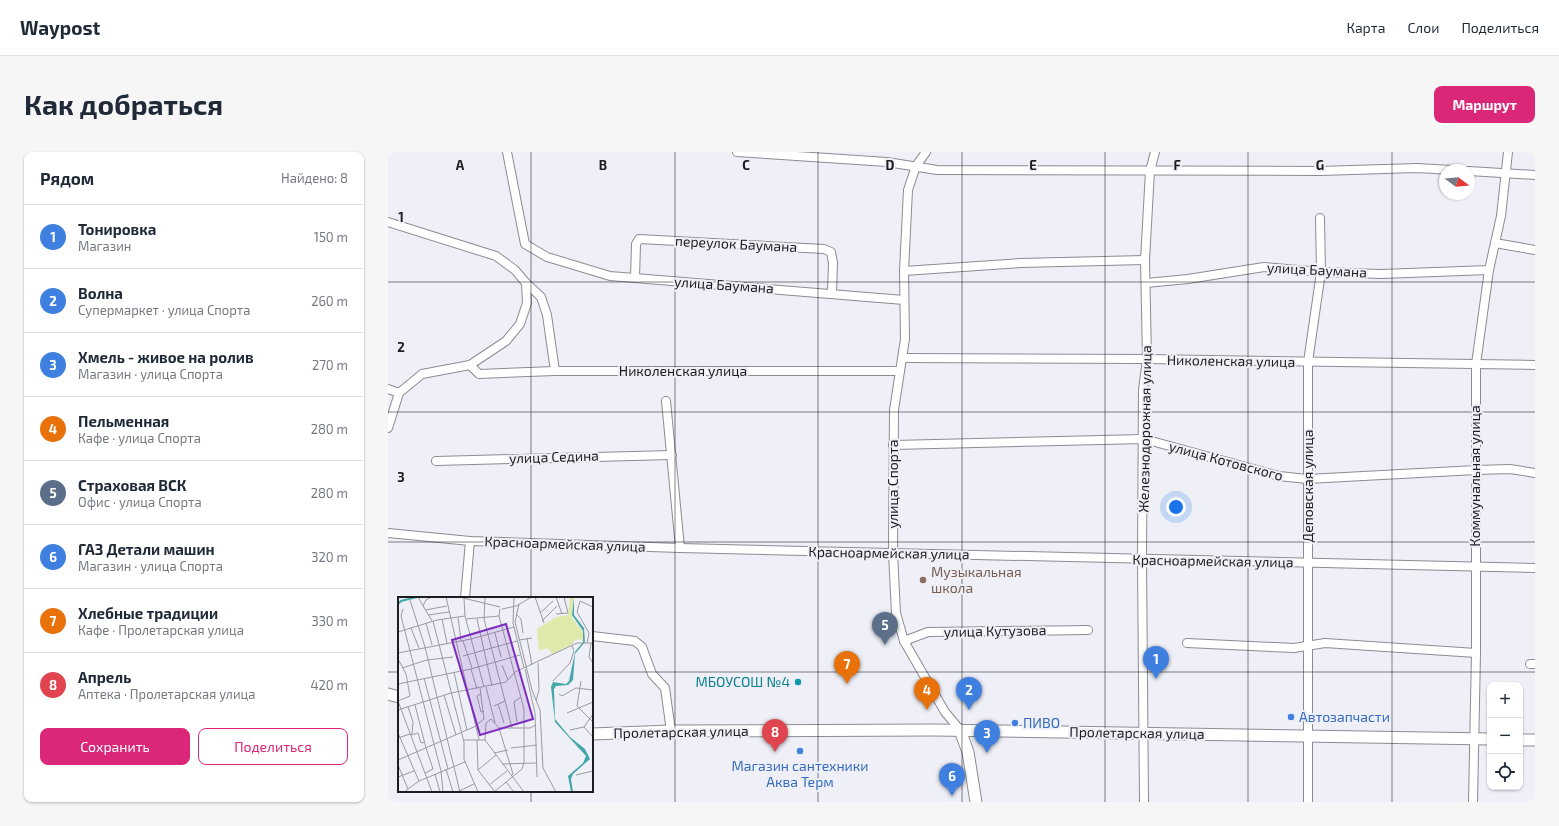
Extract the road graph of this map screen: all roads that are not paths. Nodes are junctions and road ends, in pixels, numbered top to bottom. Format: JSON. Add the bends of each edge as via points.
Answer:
{"nodes":[{"id":1,"x":507,"y":152,"type":"edge"},
{"id":2,"x":737,"y":152,"type":"edge"},
{"id":3,"x":926,"y":152,"type":"edge"},
{"id":4,"x":1155,"y":152,"type":"edge"},
{"id":5,"x":1508,"y":152,"type":"edge"},
{"id":6,"x":916,"y":166,"type":"junction"},
{"id":7,"x":1439,"y":169,"type":"edge"},
{"id":8,"x":1150,"y":170,"type":"junction"},
{"id":9,"x":1475,"y":171,"type":"edge"},
{"id":10,"x":1506,"y":173,"type":"junction"},
{"id":11,"x":1535,"y":175,"type":"edge"},
{"id":12,"x":1320,"y":218,"type":"dead end"},
{"id":13,"x":388,"y":222,"type":"edge"},
{"id":14,"x":1495,"y":243,"type":"junction"},
{"id":15,"x":1535,"y":250,"type":"edge"},
{"id":16,"x":1145,"y":260,"type":"junction"},
{"id":17,"x":904,"y":270,"type":"junction"},
{"id":18,"x":1489,"y":270,"type":"junction"},
{"id":19,"x":1321,"y":272,"type":"junction"},
{"id":20,"x":635,"y":278,"type":"junction"},
{"id":21,"x":526,"y":283,"type":"junction"},
{"id":22,"x":1146,"y":283,"type":"junction"},
{"id":23,"x":832,"y":293,"type":"junction"},
{"id":24,"x":904,"y":300,"type":"junction"},
{"id":25,"x":903,"y":358,"type":"junction"},
{"id":26,"x":1148,"y":359,"type":"junction"},
{"id":27,"x":1308,"y":362,"type":"junction"},
{"id":28,"x":1476,"y":364,"type":"junction"},
{"id":29,"x":470,"y":365,"type":"junction"},
{"id":30,"x":1535,"y":365,"type":"edge"},
{"id":31,"x":554,"y":370,"type":"junction"},
{"id":32,"x":900,"y":371,"type":"junction"},
{"id":33,"x":388,"y":389,"type":"edge"},
{"id":34,"x":399,"y":393,"type":"junction"},
{"id":35,"x":666,"y":401,"type":"dead end"},
{"id":36,"x":388,"y":428,"type":"edge"},
{"id":37,"x":1144,"y":439,"type":"junction"},
{"id":38,"x":892,"y":445,"type":"junction"},
{"id":39,"x":672,"y":455,"type":"junction"},
{"id":40,"x":436,"y":461,"type":"dead end"},
{"id":41,"x":1476,"y":470,"type":"junction"},
{"id":42,"x":1535,"y":473,"type":"edge"},
{"id":43,"x":1307,"y":479,"type":"junction"},
{"id":44,"x":388,"y":533,"type":"edge"},
{"id":45,"x":470,"y":542,"type":"junction"},
{"id":46,"x":680,"y":548,"type":"junction"},
{"id":47,"x":893,"y":553,"type":"junction"},
{"id":48,"x":1142,"y":560,"type":"junction"},
{"id":49,"x":1308,"y":562,"type":"junction"},
{"id":50,"x":1475,"y":567,"type":"junction"},
{"id":51,"x":1535,"y":568,"type":"edge"},
{"id":52,"x":465,"y":597,"type":"edge"},
{"id":53,"x":1088,"y":630,"type":"dead end"},
{"id":54,"x":593,"y":636,"type":"edge"},
{"id":55,"x":904,"y":641,"type":"junction"},
{"id":56,"x":1187,"y":643,"type":"dead end"},
{"id":57,"x":1310,"y":645,"type":"junction"},
{"id":58,"x":1476,"y":653,"type":"junction"},
{"id":59,"x":388,"y":694,"type":"edge"},
{"id":60,"x":398,"y":697,"type":"edge"},
{"id":61,"x":960,"y":730,"type":"junction"},
{"id":62,"x":672,"y":731,"type":"junction"},
{"id":63,"x":1143,"y":733,"type":"junction"},
{"id":64,"x":593,"y":734,"type":"edge"},
{"id":65,"x":1309,"y":736,"type":"junction"},
{"id":66,"x":1474,"y":739,"type":"junction"},
{"id":67,"x":1487,"y":739,"type":"edge"},
{"id":68,"x":1523,"y":740,"type":"edge"},
{"id":69,"x":1535,"y":740,"type":"edge"},
{"id":70,"x":976,"y":802,"type":"edge"},
{"id":71,"x":1144,"y":802,"type":"edge"},
{"id":72,"x":1308,"y":802,"type":"edge"},
{"id":73,"x":1473,"y":802,"type":"edge"}],
"edges":[{"from":1,"to":20,"type":"street","name":"улица Баумана","via":[[525,244],[547,257],[610,276]]},
{"from":2,"to":6,"type":"street"},
{"from":3,"to":6,"type":"street","name":"улица Спорта"},
{"from":4,"to":8,"type":"street","name":"Железнодорожная улица"},
{"from":5,"to":10,"type":"street","name":"Коммунальная улица"},
{"from":6,"to":8,"type":"street","via":[[937,170]]},
{"from":6,"to":17,"type":"street","name":"улица Спорта","via":[[908,190]]},
{"from":7,"to":8,"type":"street"},
{"from":8,"to":16,"type":"street","name":"Железнодорожная улица"},
{"from":9,"to":10,"type":"street"},
{"from":10,"to":11,"type":"street"},
{"from":10,"to":14,"type":"street","name":"Коммунальная улица"},
{"from":12,"to":19,"type":"street","name":"Деповская улица"},
{"from":13,"to":21,"type":"street","via":[[496,256]]},
{"from":14,"to":15,"type":"street"},
{"from":14,"to":18,"type":"street","name":"Коммунальная улица"},
{"from":16,"to":17,"type":"street","via":[[1020,263]]},
{"from":16,"to":22,"type":"street","name":"Железнодорожная улица"},
{"from":17,"to":24,"type":"street","name":"улица Спорта"},
{"from":18,"to":19,"type":"street","name":"улица Баумана","via":[[1381,274]]},
{"from":18,"to":28,"type":"street","name":"Коммунальная улица"},
{"from":19,"to":22,"type":"street","name":"улица Баумана","via":[[1264,266],[1188,279]]},
{"from":19,"to":27,"type":"street","name":"Деповская улица"},
{"from":20,"to":23,"type":"street","name":"улица Баумана"},
{"from":20,"to":23,"type":"street","name":"переулок Баумана","via":[[636,244],[639,239],[824,249],[831,252]]},
{"from":21,"to":29,"type":"street","via":[[527,302],[520,324],[506,341]]},
{"from":21,"to":31,"type":"street","via":[[542,297],[547,315]]},
{"from":22,"to":26,"type":"street","name":"Железнодорожная улица"},
{"from":23,"to":24,"type":"street","name":"улица Баумана"},
{"from":24,"to":25,"type":"street","name":"улица Спорта"},
{"from":25,"to":26,"type":"street","name":"Николенская улица"},
{"from":25,"to":32,"type":"street","name":"улица Спорта"},
{"from":26,"to":27,"type":"street","name":"Николенская улица"},
{"from":26,"to":37,"type":"street","name":"Железнодорожная улица","via":[[1143,390]]},
{"from":27,"to":28,"type":"street","name":"Николенская улица"},
{"from":27,"to":43,"type":"street","name":"Деповская улица"},
{"from":28,"to":30,"type":"street","name":"Николенская улица"},
{"from":28,"to":41,"type":"street","name":"Коммунальная улица"},
{"from":29,"to":31,"type":"street","name":"Николенская улица","via":[[479,374]]},
{"from":29,"to":34,"type":"street","via":[[422,374]]},
{"from":31,"to":32,"type":"street","name":"Николенская улица"},
{"from":32,"to":38,"type":"street","name":"улица Спорта"},
{"from":33,"to":34,"type":"street"},
{"from":34,"to":36,"type":"street"},
{"from":35,"to":39,"type":"street"},
{"from":37,"to":38,"type":"street","name":"улица Котовского"},
{"from":37,"to":43,"type":"street","name":"улица Котовского","via":[[1279,476]]},
{"from":37,"to":48,"type":"street","name":"Железнодорожная улица"},
{"from":38,"to":47,"type":"street","name":"улица Спорта"},
{"from":39,"to":40,"type":"street","name":"улица Седина"},
{"from":39,"to":46,"type":"street"},
{"from":41,"to":42,"type":"street","name":"улица Котовского","via":[[1510,469]]},
{"from":41,"to":43,"type":"street","name":"улица Котовского"},
{"from":41,"to":50,"type":"street","name":"Коммунальная улица"},
{"from":43,"to":49,"type":"street","name":"Деповская улица"},
{"from":44,"to":45,"type":"street","name":"Красноармейская улица"},
{"from":45,"to":46,"type":"street","name":"Красноармейская улица"},
{"from":45,"to":52,"type":"street"},
{"from":46,"to":47,"type":"street","name":"Красноармейская улица"},
{"from":47,"to":48,"type":"street","name":"Красноармейская улица"},
{"from":47,"to":55,"type":"street","name":"улица Спорта","via":[[896,613]]},
{"from":48,"to":49,"type":"street","name":"Красноармейская улица"},
{"from":48,"to":63,"type":"street","name":"Железнодорожная улица"},
{"from":49,"to":50,"type":"street","name":"Красноармейская улица"},
{"from":49,"to":57,"type":"street","name":"Деповская улица"},
{"from":50,"to":51,"type":"street","name":"Красноармейская улица"},
{"from":50,"to":58,"type":"street","name":"Коммунальная улица"},
{"from":53,"to":55,"type":"street","name":"улица Кутузова","via":[[928,632]]},
{"from":54,"to":62,"type":"street","via":[[635,641],[642,647],[652,674],[665,688]]},
{"from":55,"to":61,"type":"street","name":"улица Спорта","via":[[945,712]]},
{"from":56,"to":57,"type":"street","via":[[1294,648]]},
{"from":57,"to":58,"type":"street","via":[[1325,642]]},
{"from":57,"to":65,"type":"street","name":"Деповская улица"},
{"from":58,"to":66,"type":"street","name":"Коммунальная улица"},
{"from":59,"to":60,"type":"street"},
{"from":61,"to":62,"type":"street","name":"Пролетарская улица"},
{"from":61,"to":63,"type":"street","name":"Пролетарская улица"},
{"from":61,"to":70,"type":"street","name":"улица Спорта","via":[[968,752]]},
{"from":62,"to":64,"type":"street","name":"Пролетарская улица"},
{"from":63,"to":65,"type":"street","name":"Пролетарская улица"},
{"from":63,"to":71,"type":"street","name":"Железнодорожная улица"},
{"from":65,"to":66,"type":"street","name":"Пролетарская улица"},
{"from":65,"to":72,"type":"street","name":"Деповская улица"},
{"from":66,"to":67,"type":"street","name":"Пролетарская улица"},
{"from":66,"to":73,"type":"street","name":"Коммунальная улица"},
{"from":68,"to":69,"type":"street"}]}
